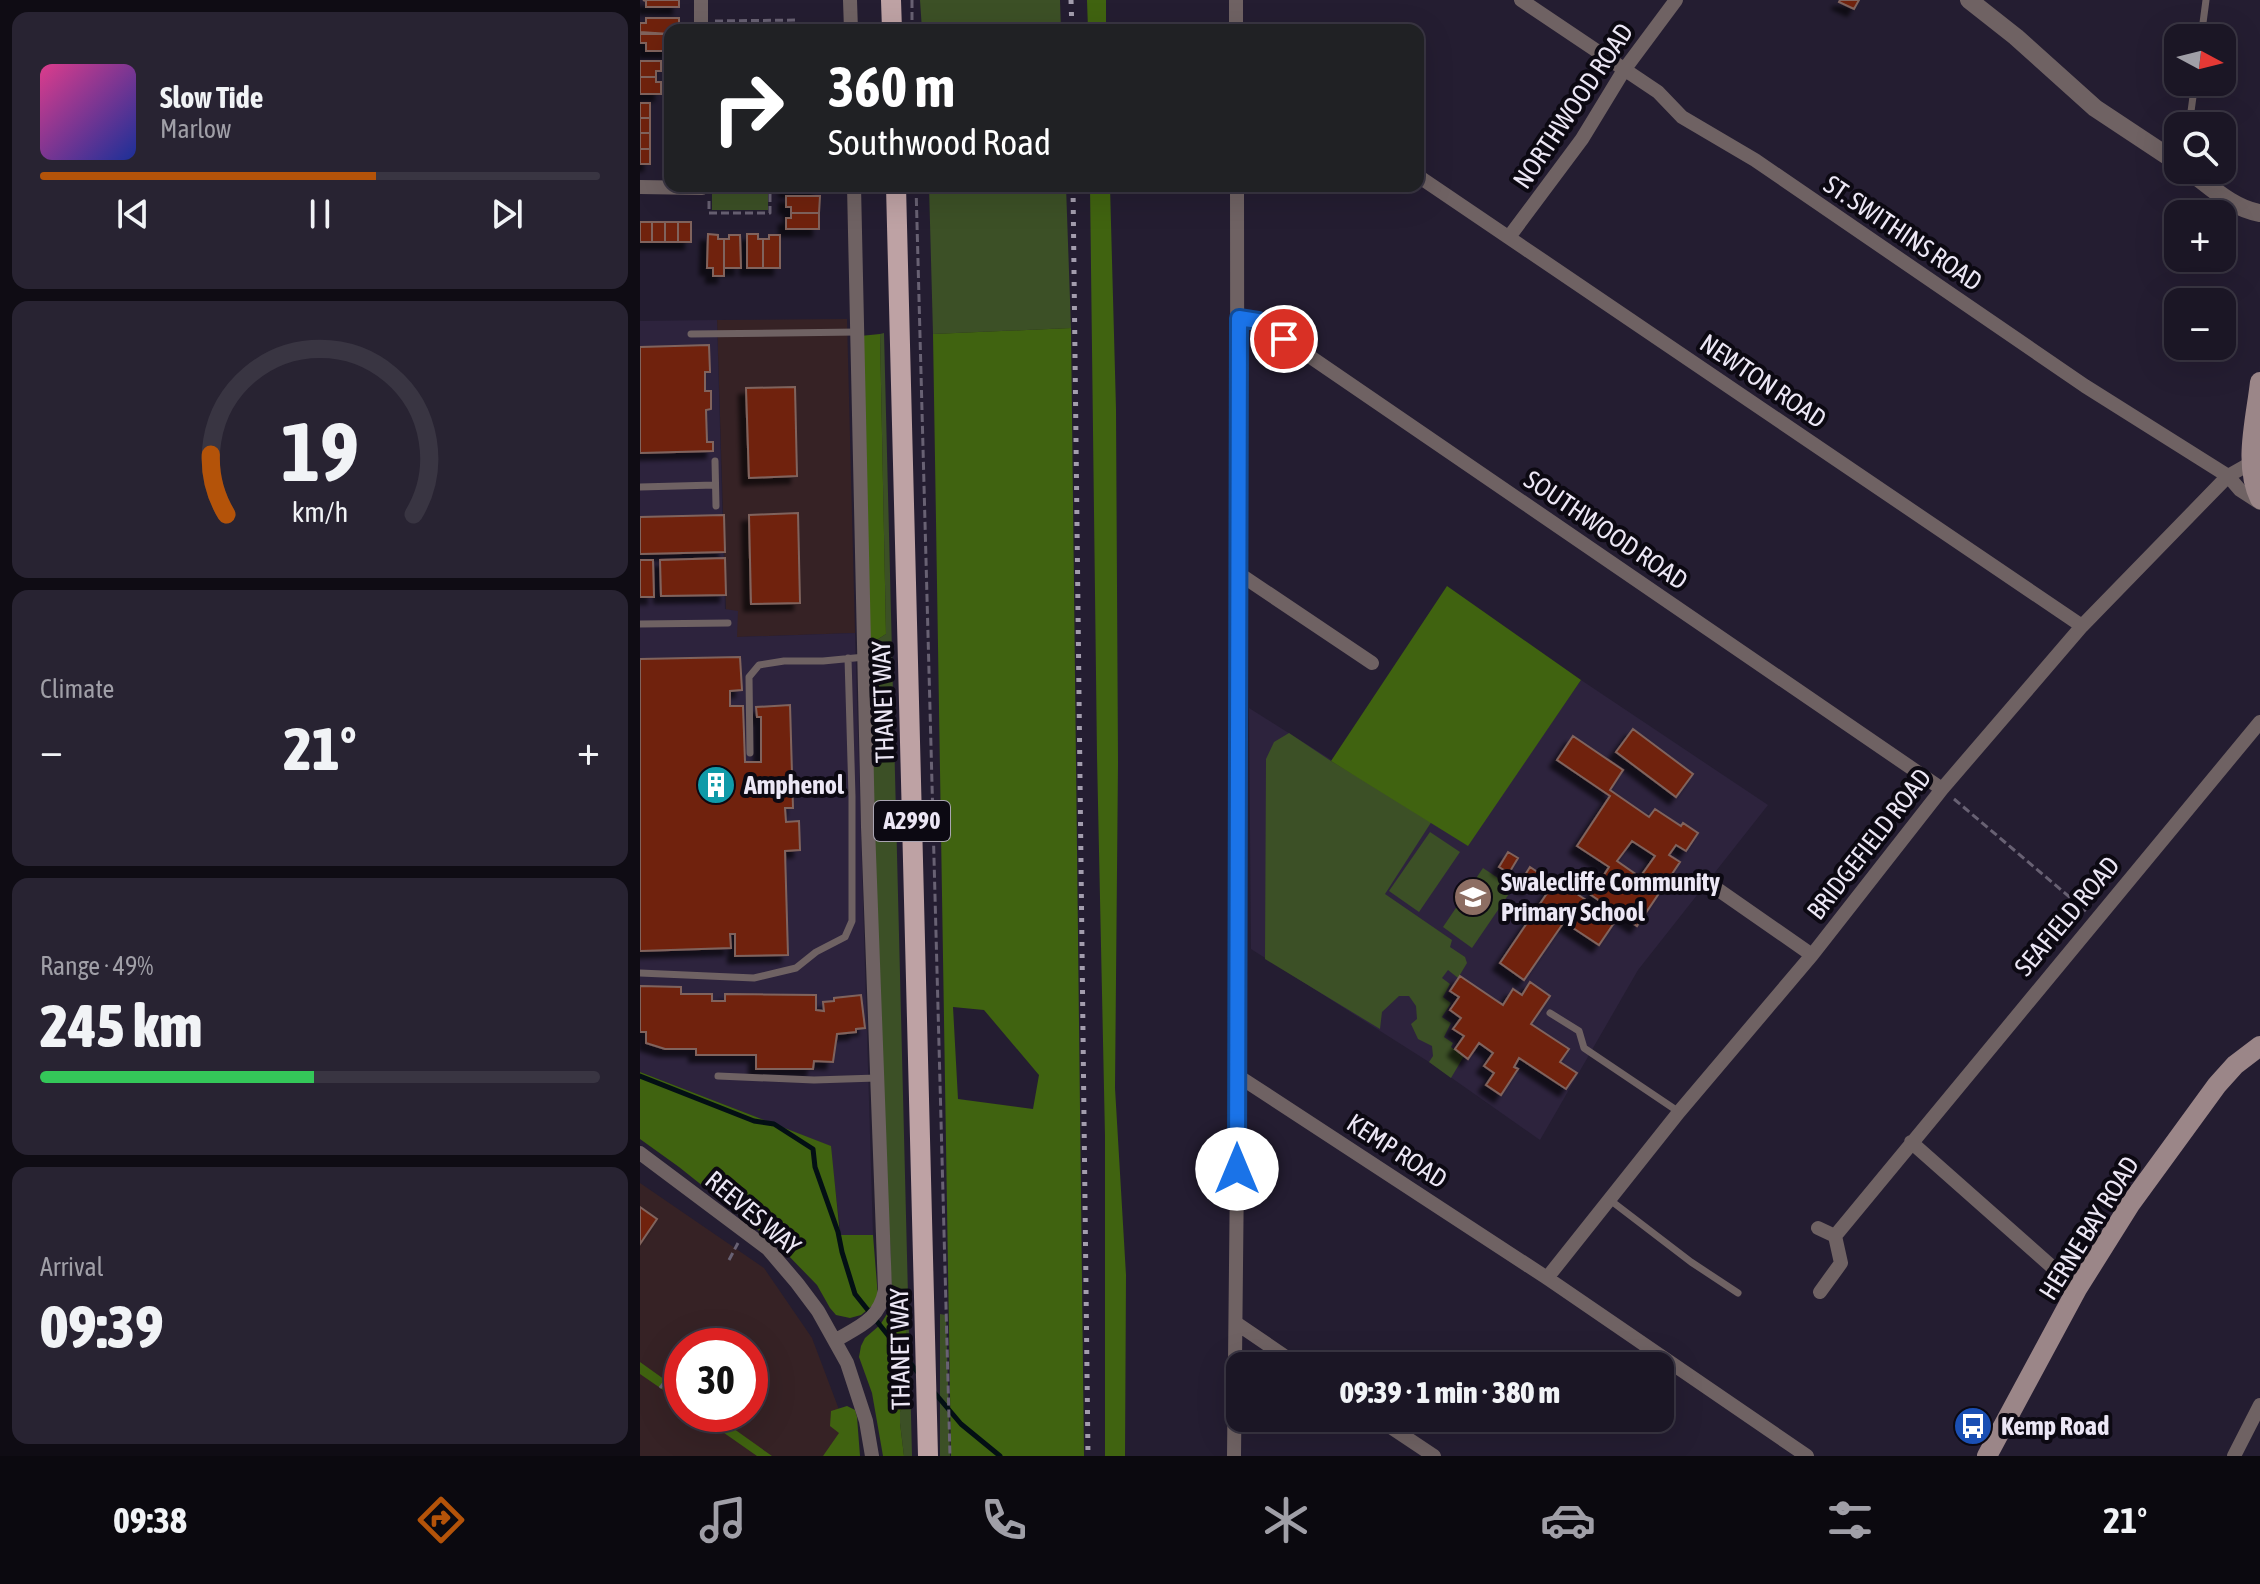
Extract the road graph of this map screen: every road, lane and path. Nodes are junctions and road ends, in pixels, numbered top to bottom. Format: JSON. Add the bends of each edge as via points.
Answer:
{"nodes":[{"id":1,"x":701,"y":0,"type":"edge"},
{"id":2,"x":850,"y":0,"type":"edge"},
{"id":3,"x":891,"y":0,"type":"edge"},
{"id":4,"x":912,"y":0,"type":"edge"},
{"id":5,"x":1236,"y":0,"type":"edge"},
{"id":6,"x":1521,"y":0,"type":"edge"},
{"id":7,"x":1676,"y":0,"type":"edge"},
{"id":8,"x":1969,"y":0,"type":"edge"},
{"id":9,"x":2206,"y":0,"type":"edge"},
{"id":10,"x":799,"y":20,"type":"dead end"},
{"id":11,"x":701,"y":24,"type":"edge"},
{"id":12,"x":734,"y":24,"type":"edge"},
{"id":13,"x":851,"y":24,"type":"edge"},
{"id":14,"x":892,"y":24,"type":"edge"},
{"id":15,"x":912,"y":24,"type":"edge"},
{"id":16,"x":1236,"y":24,"type":"edge"},
{"id":17,"x":2203,"y":24,"type":"edge"},
{"id":18,"x":1624,"y":70,"type":"junction"},
{"id":19,"x":2164,"y":154,"type":"edge"},
{"id":20,"x":1424,"y":180,"type":"edge"},
{"id":21,"x":2207,"y":184,"type":"edge"},
{"id":22,"x":664,"y":185,"type":"edge"},
{"id":23,"x":640,"y":187,"type":"edge"},
{"id":24,"x":770,"y":192,"type":"edge"},
{"id":25,"x":854,"y":192,"type":"edge"},
{"id":26,"x":896,"y":192,"type":"edge"},
{"id":27,"x":916,"y":192,"type":"edge"},
{"id":28,"x":1237,"y":192,"type":"edge"},
{"id":29,"x":706,"y":194,"type":"edge"},
{"id":30,"x":2260,"y":213,"type":"edge"},
{"id":31,"x":1509,"y":237,"type":"junction"},
{"id":32,"x":1239,"y":318,"type":"junction"},
{"id":33,"x":858,"y":332,"type":"junction"},
{"id":34,"x":691,"y":334,"type":"dead end"},
{"id":35,"x":2260,"y":382,"type":"edge"},
{"id":36,"x":715,"y":461,"type":"dead end"},
{"id":37,"x":2251,"y":463,"type":"junction"},
{"id":38,"x":2228,"y":476,"type":"junction"},
{"id":39,"x":715,"y":485,"type":"junction"},
{"id":40,"x":640,"y":487,"type":"edge"},
{"id":41,"x":2260,"y":501,"type":"edge"},
{"id":42,"x":716,"y":506,"type":"dead end"},
{"id":43,"x":1238,"y":573,"type":"junction"},
{"id":44,"x":728,"y":623,"type":"dead end"},
{"id":45,"x":640,"y":624,"type":"edge"},
{"id":46,"x":2082,"y":626,"type":"junction"},
{"id":47,"x":865,"y":657,"type":"junction"},
{"id":48,"x":848,"y":658,"type":"junction"},
{"id":49,"x":1372,"y":662,"type":"dead end"},
{"id":50,"x":2260,"y":722,"type":"edge"},
{"id":51,"x":750,"y":753,"type":"dead end"},
{"id":52,"x":1942,"y":789,"type":"junction"},
{"id":53,"x":1710,"y":884,"type":"dead end"},
{"id":54,"x":2095,"y":919,"type":"junction"},
{"id":55,"x":1812,"y":955,"type":"junction"},
{"id":56,"x":640,"y":973,"type":"edge"},
{"id":57,"x":1550,"y":1013,"type":"dead end"},
{"id":58,"x":2260,"y":1046,"type":"edge"},
{"id":59,"x":718,"y":1076,"type":"dead end"},
{"id":60,"x":1238,"y":1076,"type":"junction"},
{"id":61,"x":879,"y":1078,"type":"junction"},
{"id":62,"x":1679,"y":1112,"type":"junction"},
{"id":63,"x":1911,"y":1142,"type":"junction"},
{"id":64,"x":640,"y":1153,"type":"edge"},
{"id":65,"x":1610,"y":1200,"type":"junction"},
{"id":66,"x":1818,"y":1228,"type":"dead end"},
{"id":67,"x":743,"y":1232,"type":"junction"},
{"id":68,"x":1835,"y":1236,"type":"junction"},
{"id":69,"x":729,"y":1260,"type":"dead end"},
{"id":70,"x":1547,"y":1278,"type":"junction"},
{"id":71,"x":2077,"y":1289,"type":"junction"},
{"id":72,"x":1820,"y":1292,"type":"dead end"},
{"id":73,"x":1738,"y":1293,"type":"dead end"},
{"id":74,"x":1236,"y":1323,"type":"junction"},
{"id":75,"x":836,"y":1340,"type":"junction"},
{"id":76,"x":1278,"y":1352,"type":"edge"},
{"id":77,"x":664,"y":1383,"type":"edge"},
{"id":78,"x":660,"y":1388,"type":"dead end"},
{"id":79,"x":2260,"y":1405,"type":"edge"},
{"id":80,"x":1398,"y":1432,"type":"edge"},
{"id":81,"x":872,"y":1456,"type":"edge"},
{"id":82,"x":928,"y":1456,"type":"edge"},
{"id":83,"x":950,"y":1456,"type":"edge"},
{"id":84,"x":1234,"y":1456,"type":"edge"},
{"id":85,"x":1434,"y":1456,"type":"edge"},
{"id":86,"x":1807,"y":1456,"type":"edge"},
{"id":87,"x":1987,"y":1456,"type":"edge"},
{"id":88,"x":2234,"y":1456,"type":"edge"}],
"edges":[{"from":1,"to":11,"type":"street"},
{"from":2,"to":13,"type":"street"},
{"from":3,"to":14,"type":"main road"},
{"from":4,"to":15,"type":"path"},
{"from":5,"to":16,"type":"street"},
{"from":6,"to":18,"type":"street","name":"ST. SWITHINS ROAD"},
{"from":7,"to":18,"type":"street","name":"NORTHWOOD ROAD"},
{"from":8,"to":19,"type":"street","via":[[2095,108]]},
{"from":9,"to":17,"type":"lane"},
{"from":10,"to":12,"type":"path"},
{"from":18,"to":31,"type":"street","name":"NORTHWOOD ROAD","via":[[1582,139]]},
{"from":18,"to":38,"type":"street","name":"ST. SWITHINS ROAD","via":[[1658,92],[1682,117],[1755,160],[2085,386]]},
{"from":20,"to":31,"type":"street","name":"NEWTON ROAD"},
{"from":21,"to":30,"type":"street"},
{"from":22,"to":23,"type":"street"},
{"from":24,"to":29,"type":"path","via":[[770,213],[709,213]]},
{"from":25,"to":33,"type":"street"},
{"from":26,"to":82,"type":"main road","name":"THANET WAY","number":"A2990"},
{"from":27,"to":83,"type":"path"},
{"from":28,"to":32,"type":"street"},
{"from":31,"to":46,"type":"street","name":"NEWTON ROAD"},
{"from":32,"to":43,"type":"street"},
{"from":32,"to":52,"type":"street","name":"SOUTHWOOD ROAD","via":[[1258,321]]},
{"from":33,"to":34,"type":"lane"},
{"from":33,"to":47,"type":"street"},
{"from":35,"to":37,"type":"main road"},
{"from":36,"to":39,"type":"lane"},
{"from":37,"to":38,"type":"street","name":"BRIDGEFIELD ROAD"},
{"from":37,"to":41,"type":"main road"},
{"from":38,"to":41,"type":"street","name":"ST. SWITHINS ROAD"},
{"from":38,"to":46,"type":"street","name":"BRIDGEFIELD ROAD"},
{"from":39,"to":40,"type":"lane"},
{"from":39,"to":42,"type":"lane"},
{"from":43,"to":49,"type":"street"},
{"from":43,"to":60,"type":"street"},
{"from":44,"to":45,"type":"lane"},
{"from":46,"to":52,"type":"street","name":"BRIDGEFIELD ROAD"},
{"from":47,"to":48,"type":"lane"},
{"from":47,"to":61,"type":"street"},
{"from":48,"to":51,"type":"lane","via":[[759,665],[749,677]]},
{"from":48,"to":56,"type":"lane","via":[[852,921],[845,937],[796,968],[754,978]]},
{"from":50,"to":54,"type":"street","name":"SEAFIELD ROAD"},
{"from":52,"to":54,"type":"path"},
{"from":52,"to":55,"type":"street","name":"BRIDGEFIELD ROAD"},
{"from":53,"to":55,"type":"street"},
{"from":54,"to":63,"type":"street","name":"SEAFIELD ROAD"},
{"from":55,"to":62,"type":"street","name":"BRIDGEFIELD ROAD"},
{"from":57,"to":62,"type":"lane","via":[[1579,1031],[1584,1048]]},
{"from":58,"to":71,"type":"main road","name":"HERNE BAY ROAD","via":[[2217,1085],[2131,1203]]},
{"from":59,"to":61,"type":"lane"},
{"from":60,"to":70,"type":"street","name":"KEMP ROAD"},
{"from":60,"to":74,"type":"street"},
{"from":61,"to":75,"type":"street","via":[[885,1290],[876,1314]]},
{"from":62,"to":65,"type":"street","name":"BRIDGEFIELD ROAD"},
{"from":63,"to":68,"type":"street","name":"SEAFIELD ROAD"},
{"from":63,"to":71,"type":"street"},
{"from":64,"to":67,"type":"street","name":"REEVES WAY"},
{"from":65,"to":70,"type":"street","name":"BRIDGEFIELD ROAD"},
{"from":65,"to":73,"type":"lane"},
{"from":66,"to":68,"type":"street"},
{"from":67,"to":69,"type":"path"},
{"from":67,"to":75,"type":"street","name":"REEVES WAY","via":[[782,1264]]},
{"from":68,"to":72,"type":"street","via":[[1841,1263]]},
{"from":70,"to":86,"type":"street","name":"KEMP ROAD"},
{"from":71,"to":87,"type":"main road","name":"HERNE BAY ROAD"},
{"from":74,"to":76,"type":"street"},
{"from":74,"to":84,"type":"street"},
{"from":75,"to":81,"type":"street","name":"REEVES WAY","via":[[857,1389]]},
{"from":77,"to":78,"type":"path"},
{"from":79,"to":88,"type":"street"},
{"from":80,"to":85,"type":"street"}]}
